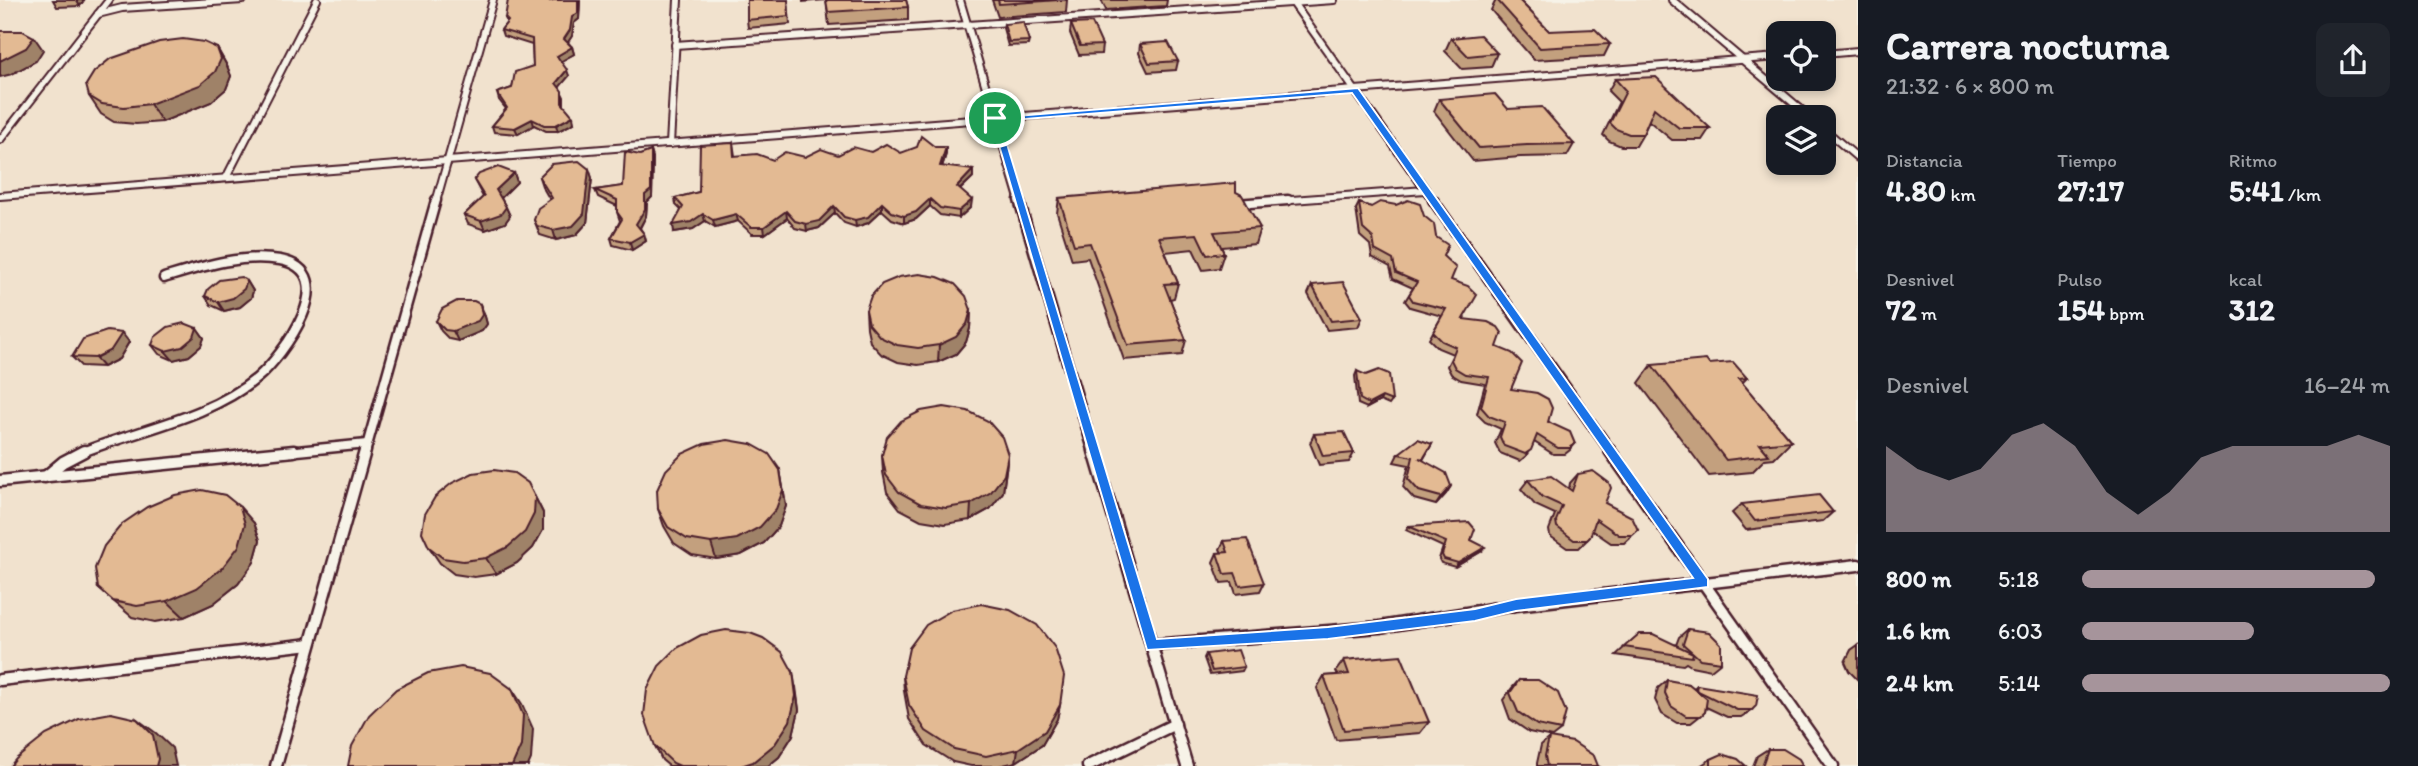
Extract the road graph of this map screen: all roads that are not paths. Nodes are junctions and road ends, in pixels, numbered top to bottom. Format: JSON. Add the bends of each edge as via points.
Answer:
{"nodes":[{"id":1,"x":109,"y":0,"type":"edge"},
{"id":2,"x":243,"y":0,"type":"edge"},
{"id":3,"x":317,"y":0,"type":"edge"},
{"id":4,"x":493,"y":0,"type":"edge"},
{"id":5,"x":678,"y":0,"type":"edge"},
{"id":6,"x":960,"y":0,"type":"edge"},
{"id":7,"x":1334,"y":0,"type":"edge"},
{"id":8,"x":1672,"y":0,"type":"edge"},
{"id":9,"x":1292,"y":1,"type":"edge"},
{"id":10,"x":98,"y":14,"type":"junction"},
{"id":11,"x":967,"y":25,"type":"junction"},
{"id":12,"x":675,"y":46,"type":"junction"},
{"id":13,"x":1858,"y":51,"type":"edge"},
{"id":14,"x":1836,"y":53,"type":"edge"},
{"id":15,"x":1766,"y":58,"type":"edge"},
{"id":16,"x":1743,"y":60,"type":"junction"},
{"id":17,"x":1354,"y":90,"type":"junction"},
{"id":18,"x":1796,"y":105,"type":"edge"},
{"id":19,"x":995,"y":118,"type":"junction"},
{"id":20,"x":1836,"y":139,"type":"edge"},
{"id":21,"x":0,"y":140,"type":"edge"},
{"id":22,"x":670,"y":144,"type":"junction"},
{"id":23,"x":1858,"y":158,"type":"edge"},
{"id":24,"x":447,"y":161,"type":"junction"},
{"id":25,"x":226,"y":178,"type":"junction"},
{"id":26,"x":1425,"y":190,"type":"junction"},
{"id":27,"x":0,"y":196,"type":"edge"},
{"id":28,"x":1237,"y":204,"type":"edge"},
{"id":29,"x":164,"y":278,"type":"dead end"},
{"id":30,"x":367,"y":444,"type":"junction"},
{"id":31,"x":45,"y":477,"type":"junction"},
{"id":32,"x":0,"y":481,"type":"edge"},
{"id":33,"x":1858,"y":565,"type":"edge"},
{"id":34,"x":1703,"y":583,"type":"junction"},
{"id":35,"x":310,"y":644,"type":"junction"},
{"id":36,"x":1152,"y":645,"type":"junction"},
{"id":37,"x":0,"y":680,"type":"edge"},
{"id":38,"x":1175,"y":724,"type":"junction"},
{"id":39,"x":276,"y":766,"type":"edge"},
{"id":40,"x":1088,"y":766,"type":"edge"},
{"id":41,"x":1187,"y":766,"type":"edge"},
{"id":42,"x":1833,"y":766,"type":"edge"}],
"edges":[{"from":1,"to":10,"type":"lane"},
{"from":2,"to":10,"type":"lane","via":[[122,8]]},
{"from":3,"to":25,"type":"lane"},
{"from":4,"to":24,"type":"lane"},
{"from":5,"to":12,"type":"lane"},
{"from":6,"to":11,"type":"lane"},
{"from":7,"to":9,"type":"lane"},
{"from":8,"to":16,"type":"lane"},
{"from":9,"to":11,"type":"lane"},
{"from":9,"to":17,"type":"lane"},
{"from":10,"to":21,"type":"lane"},
{"from":11,"to":12,"type":"lane"},
{"from":11,"to":19,"type":"lane"},
{"from":12,"to":22,"type":"lane"},
{"from":13,"to":14,"type":"lane"},
{"from":15,"to":16,"type":"lane"},
{"from":16,"to":17,"type":"lane"},
{"from":16,"to":18,"type":"lane"},
{"from":17,"to":19,"type":"lane"},
{"from":17,"to":26,"type":"lane"},
{"from":19,"to":22,"type":"lane"},
{"from":19,"to":36,"type":"lane"},
{"from":20,"to":23,"type":"lane"},
{"from":22,"to":24,"type":"lane"},
{"from":24,"to":25,"type":"lane"},
{"from":24,"to":30,"type":"lane"},
{"from":25,"to":27,"type":"lane"},
{"from":26,"to":28,"type":"lane"},
{"from":26,"to":34,"type":"lane"},
{"from":29,"to":31,"type":"lane","via":[[233,260],[280,259],[303,273],[307,305],[285,348],[238,392],[183,418],[69,456]]},
{"from":30,"to":31,"type":"lane"},
{"from":30,"to":35,"type":"lane"},
{"from":31,"to":32,"type":"lane"},
{"from":33,"to":34,"type":"lane"},
{"from":34,"to":36,"type":"lane","via":[[1328,633]]},
{"from":34,"to":42,"type":"lane"},
{"from":35,"to":37,"type":"lane"},
{"from":35,"to":39,"type":"lane"},
{"from":36,"to":38,"type":"lane"},
{"from":38,"to":40,"type":"lane"},
{"from":38,"to":41,"type":"lane"}]}
